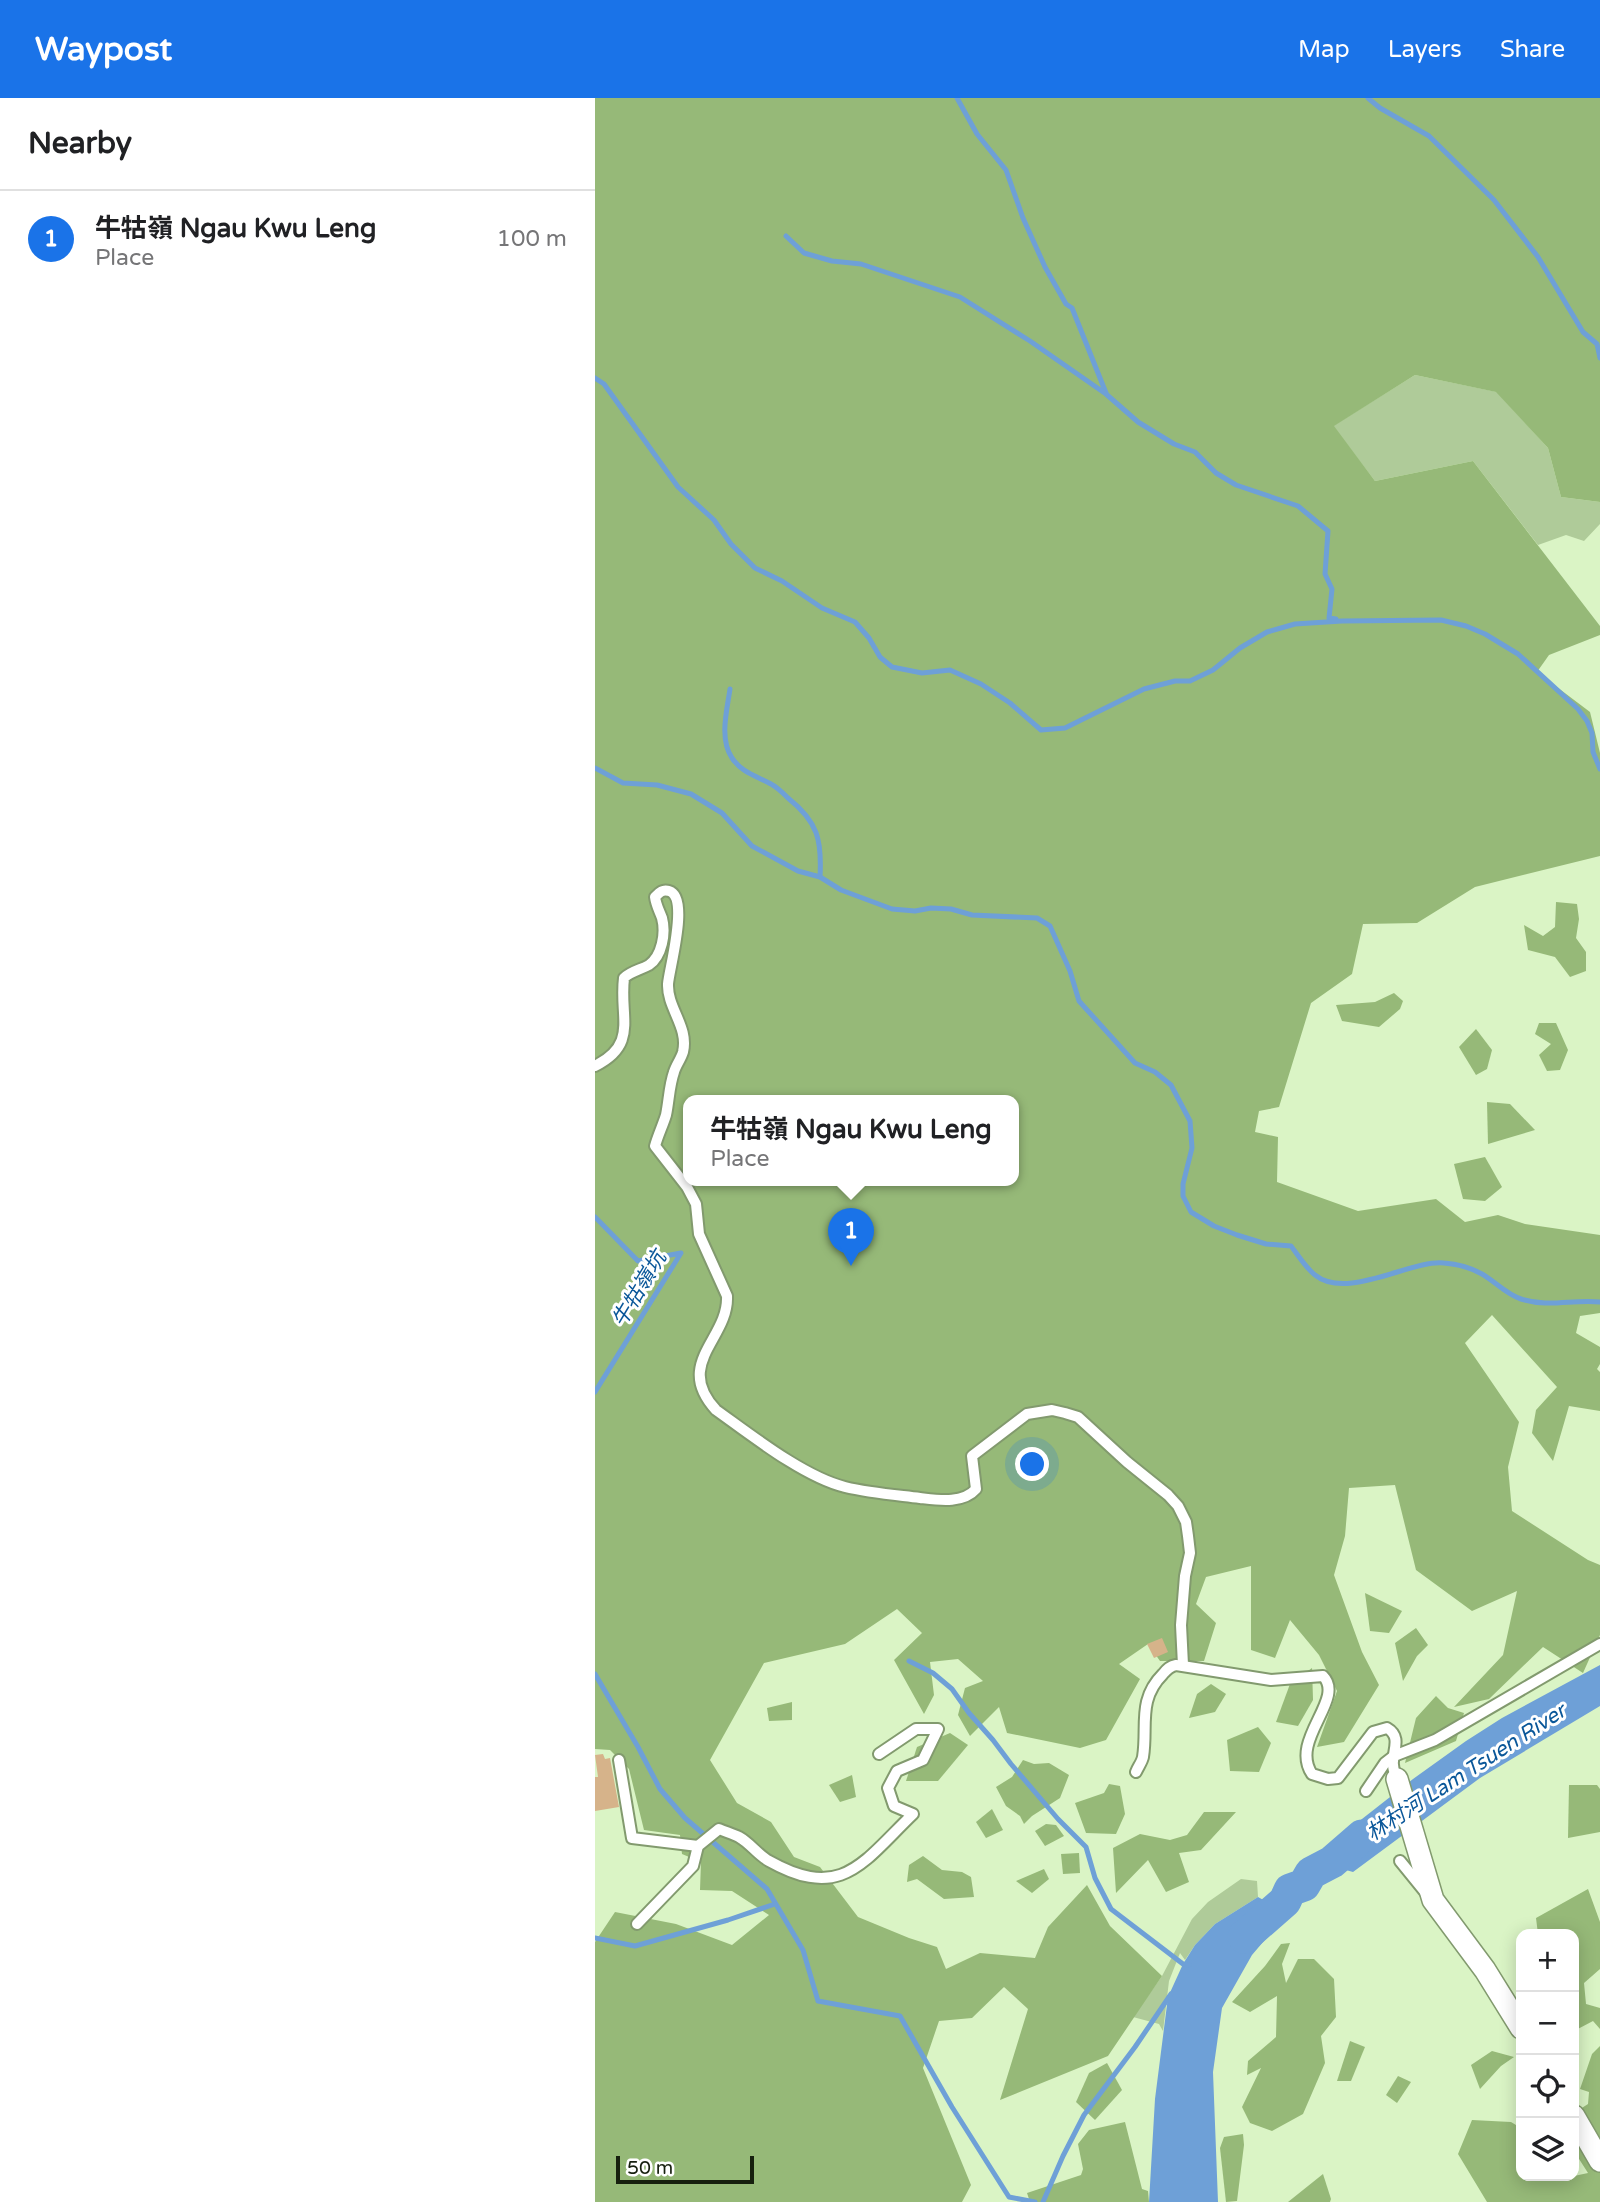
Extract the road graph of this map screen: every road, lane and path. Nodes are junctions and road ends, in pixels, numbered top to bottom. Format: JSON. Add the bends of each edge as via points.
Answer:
{"nodes":[{"id":1,"x":595,"y":1066,"type":"edge"},
{"id":2,"x":683,"y":1182,"type":"edge"},
{"id":3,"x":686,"y":1186,"type":"edge"},
{"id":4,"x":1600,"y":1644,"type":"edge"},
{"id":5,"x":1183,"y":1665,"type":"junction"},
{"id":6,"x":879,"y":1754,"type":"dead end"},
{"id":7,"x":1394,"y":1756,"type":"junction"},
{"id":8,"x":619,"y":1760,"type":"dead end"},
{"id":9,"x":1136,"y":1772,"type":"dead end"},
{"id":10,"x":1397,"y":1779,"type":"joint"},
{"id":11,"x":1366,"y":1791,"type":"dead end"},
{"id":12,"x":700,"y":1844,"type":"junction"},
{"id":13,"x":1400,"y":1861,"type":"dead end"},
{"id":14,"x":1431,"y":1891,"type":"junction"},
{"id":15,"x":637,"y":1924,"type":"dead end"},
{"id":16,"x":1516,"y":2020,"type":"edge"},
{"id":17,"x":1575,"y":2118,"type":"edge"},
{"id":18,"x":1600,"y":2161,"type":"edge"}],
"edges":[{"from":1,"to":2,"type":"lane","via":[[610,1059],[624,1034],[624,978],[653,961],[661,947],[663,921],[655,897],[667,890],[674,893],[677,936],[668,987],[683,1028],[683,1053],[673,1073],[655,1146]]},
{"from":3,"to":5,"type":"lane","via":[[696,1204],[699,1234],[727,1296],[724,1315],[700,1370],[707,1400],[716,1409],[795,1464],[838,1485],[929,1499],[962,1499],[971,1494],[976,1489],[972,1456],[1027,1414],[1052,1410],[1077,1416],[1168,1495],[1186,1521],[1190,1553],[1181,1625]]},
{"from":4,"to":7,"type":"lane","via":[[1435,1740]]},
{"from":5,"to":7,"type":"lane","via":[[1271,1680],[1326,1678],[1327,1699],[1305,1757],[1312,1774],[1320,1778],[1338,1778],[1380,1728],[1393,1732]]},
{"from":5,"to":9,"type":"lane","via":[[1170,1666],[1149,1693],[1143,1718],[1143,1760]]},
{"from":6,"to":12,"type":"lane","via":[[916,1729],[938,1729],[923,1760],[897,1771],[888,1788],[894,1806],[913,1814],[855,1869],[831,1879],[797,1874],[766,1860],[740,1837],[719,1829]]},
{"from":7,"to":10,"type":"lane"},
{"from":7,"to":11,"type":"lane"},
{"from":8,"to":12,"type":"lane","via":[[632,1838]]},
{"from":10,"to":14,"type":"street"},
{"from":12,"to":15,"type":"lane","via":[[693,1866]]},
{"from":13,"to":14,"type":"lane"},
{"from":14,"to":16,"type":"street"},
{"from":17,"to":18,"type":"street"}]}
